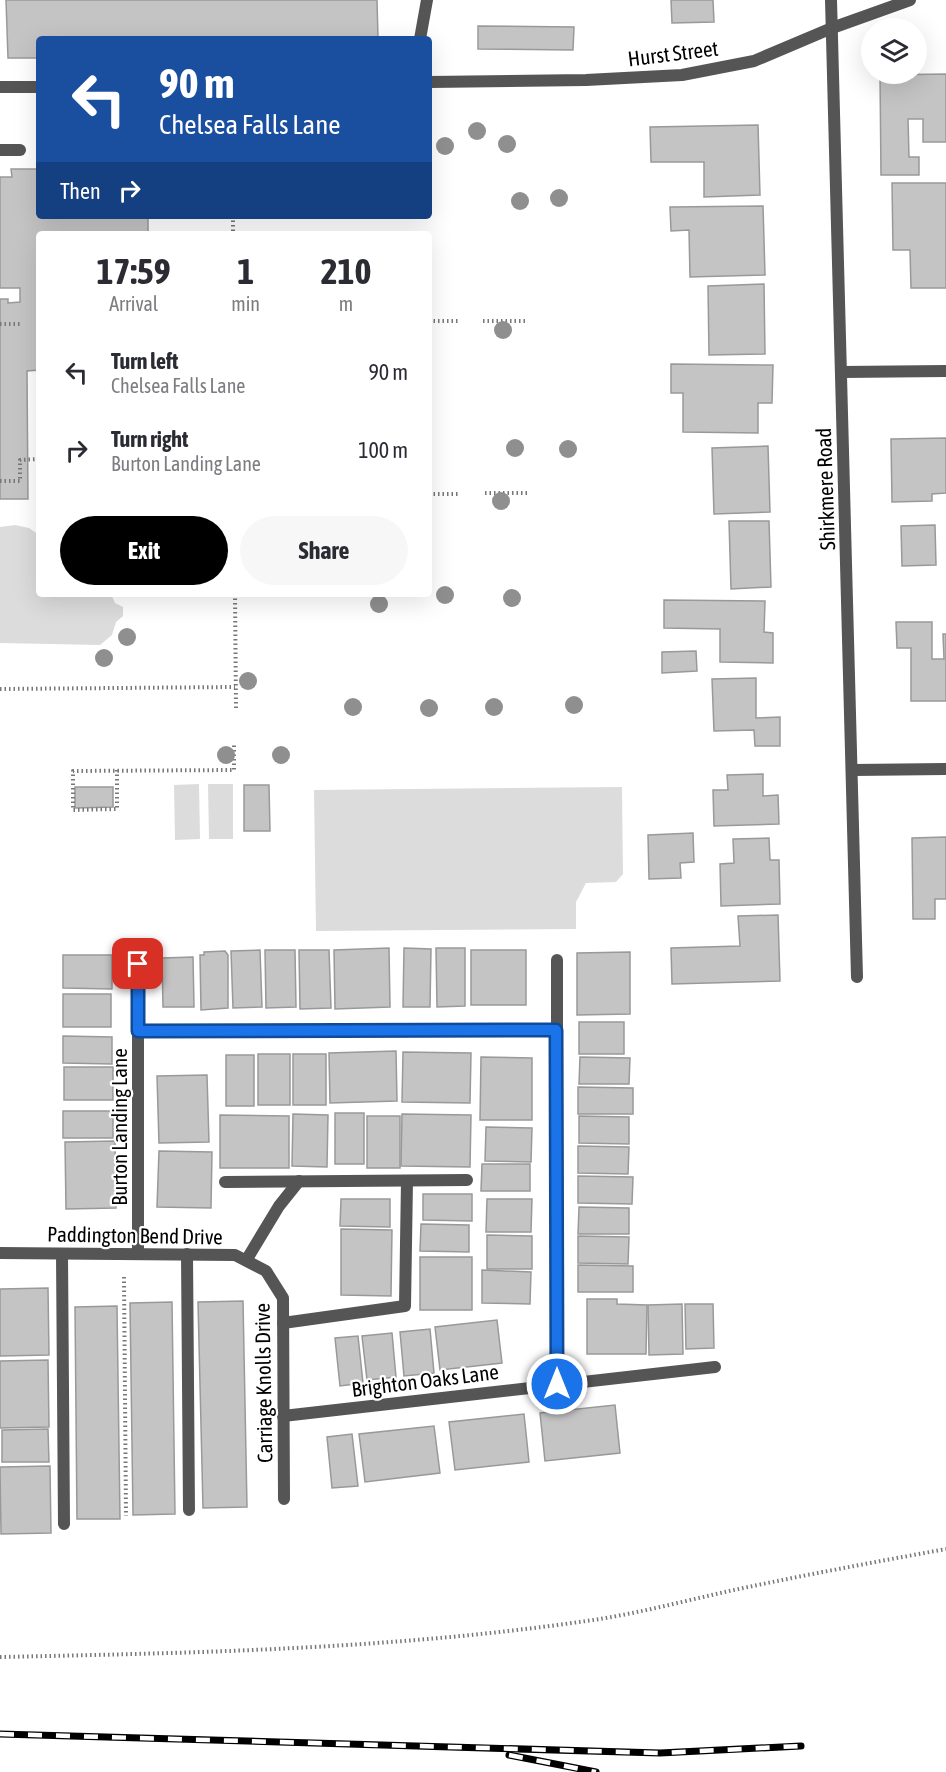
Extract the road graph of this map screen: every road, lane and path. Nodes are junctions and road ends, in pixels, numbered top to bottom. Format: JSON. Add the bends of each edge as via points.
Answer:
{"nodes":[{"id":1,"x":427,"y":0,"type":"edge"},
{"id":2,"x":831,"y":0,"type":"edge"},
{"id":3,"x":910,"y":0,"type":"edge"},
{"id":4,"x":832,"y":28,"type":"junction"},
{"id":5,"x":421,"y":36,"type":"edge"},
{"id":6,"x":432,"y":81,"type":"edge"},
{"id":7,"x":0,"y":87,"type":"edge"},
{"id":8,"x":36,"y":87,"type":"edge"},
{"id":9,"x":0,"y":150,"type":"edge"},
{"id":10,"x":20,"y":150,"type":"dead end"},
{"id":11,"x":432,"y":321,"type":"edge"},
{"id":12,"x":459,"y":321,"type":"dead end"},
{"id":13,"x":483,"y":321,"type":"dead end"},
{"id":14,"x":528,"y":321,"type":"dead end"},
{"id":15,"x":0,"y":324,"type":"edge"},
{"id":16,"x":20,"y":324,"type":"dead end"},
{"id":17,"x":946,"y":371,"type":"edge"},
{"id":18,"x":842,"y":372,"type":"junction"},
{"id":19,"x":36,"y":459,"type":"edge"},
{"id":20,"x":0,"y":481,"type":"edge"},
{"id":21,"x":485,"y":493,"type":"dead end"},
{"id":22,"x":530,"y":493,"type":"dead end"},
{"id":23,"x":432,"y":494,"type":"edge"},
{"id":24,"x":460,"y":494,"type":"dead end"},
{"id":25,"x":235,"y":597,"type":"edge"},
{"id":26,"x":236,"y":687,"type":"junction"},
{"id":27,"x":0,"y":689,"type":"edge"},
{"id":28,"x":236,"y":709,"type":"dead end"},
{"id":29,"x":234,"y":745,"type":"dead end"},
{"id":30,"x":946,"y":769,"type":"edge"},
{"id":31,"x":117,"y":771,"type":"junction"},
{"id":32,"x":853,"y":771,"type":"junction"},
{"id":33,"x":556,"y":960,"type":"dead end"},
{"id":34,"x":138,"y":964,"type":"dead end"},
{"id":35,"x":857,"y":977,"type":"dead end"},
{"id":36,"x":556,"y":1030,"type":"junction"},
{"id":37,"x":138,"y":1031,"type":"junction"},
{"id":38,"x":466,"y":1180,"type":"dead end"},
{"id":39,"x":299,"y":1181,"type":"junction"},
{"id":40,"x":407,"y":1181,"type":"junction"},
{"id":41,"x":225,"y":1182,"type":"dead end"},
{"id":42,"x":0,"y":1253,"type":"edge"},
{"id":43,"x":138,"y":1253,"type":"junction"},
{"id":44,"x":62,"y":1254,"type":"junction"},
{"id":45,"x":187,"y":1254,"type":"junction"},
{"id":46,"x":247,"y":1259,"type":"junction"},
{"id":47,"x":266,"y":1271,"type":"joint"},
{"id":48,"x":124,"y":1277,"type":"dead end"},
{"id":49,"x":284,"y":1323,"type":"junction"},
{"id":50,"x":715,"y":1367,"type":"dead end"},
{"id":51,"x":557,"y":1384,"type":"junction"},
{"id":52,"x":284,"y":1416,"type":"junction"},
{"id":53,"x":284,"y":1499,"type":"dead end"},
{"id":54,"x":189,"y":1510,"type":"dead end"},
{"id":55,"x":126,"y":1516,"type":"dead end"},
{"id":56,"x":64,"y":1524,"type":"dead end"},
{"id":57,"x":946,"y":1549,"type":"edge"},
{"id":58,"x":0,"y":1657,"type":"edge"}],
"edges":[{"from":1,"to":5,"type":"street"},
{"from":2,"to":4,"type":"street","name":"Shirkmere Road"},
{"from":3,"to":4,"type":"street","name":"Hurst Street"},
{"from":4,"to":6,"type":"street","name":"Hurst Street","via":[[754,61],[682,75]]},
{"from":4,"to":18,"type":"street","name":"Shirkmere Road"},
{"from":7,"to":8,"type":"street"},
{"from":9,"to":10,"type":"street"},
{"from":11,"to":12,"type":"path"},
{"from":13,"to":14,"type":"path"},
{"from":15,"to":16,"type":"path"},
{"from":17,"to":18,"type":"street"},
{"from":18,"to":32,"type":"street","name":"Shirkmere Road"},
{"from":19,"to":20,"type":"path","via":[[20,460],[20,481]]},
{"from":21,"to":22,"type":"path"},
{"from":23,"to":24,"type":"path"},
{"from":25,"to":26,"type":"path"},
{"from":26,"to":27,"type":"path"},
{"from":26,"to":28,"type":"path"},
{"from":29,"to":31,"type":"path","via":[[234,770]]},
{"from":30,"to":32,"type":"street"},
{"from":31,"to":31,"type":"path","via":[[73,771],[73,810],[117,809]]},
{"from":32,"to":35,"type":"street","name":"Shirkmere Road"},
{"from":33,"to":36,"type":"street"},
{"from":34,"to":37,"type":"street","name":"Burton Landing Lane"},
{"from":36,"to":37,"type":"street"},
{"from":36,"to":51,"type":"street"},
{"from":37,"to":43,"type":"street","name":"Burton Landing Lane"},
{"from":38,"to":40,"type":"street"},
{"from":39,"to":40,"type":"street"},
{"from":39,"to":41,"type":"street"},
{"from":39,"to":46,"type":"street"},
{"from":40,"to":49,"type":"street","via":[[405,1306]]},
{"from":42,"to":44,"type":"street","name":"Paddington Bend Drive"},
{"from":43,"to":44,"type":"street","name":"Paddington Bend Drive"},
{"from":43,"to":45,"type":"street","name":"Paddington Bend Drive"},
{"from":44,"to":56,"type":"street"},
{"from":45,"to":46,"type":"street","name":"Paddington Bend Drive"},
{"from":45,"to":54,"type":"street"},
{"from":46,"to":47,"type":"street","name":"Paddington Bend Drive"},
{"from":47,"to":49,"type":"street","name":"Carriage Knolls Drive","via":[[284,1298]]},
{"from":48,"to":55,"type":"path"},
{"from":49,"to":52,"type":"street","name":"Carriage Knolls Drive"},
{"from":50,"to":51,"type":"street","name":"Brighton Oaks Lane"},
{"from":51,"to":52,"type":"street","name":"Brighton Oaks Lane"},
{"from":52,"to":53,"type":"street","name":"Carriage Knolls Drive"},
{"from":57,"to":58,"type":"path","via":[[596,1620],[475,1635],[353,1646]]}]}
